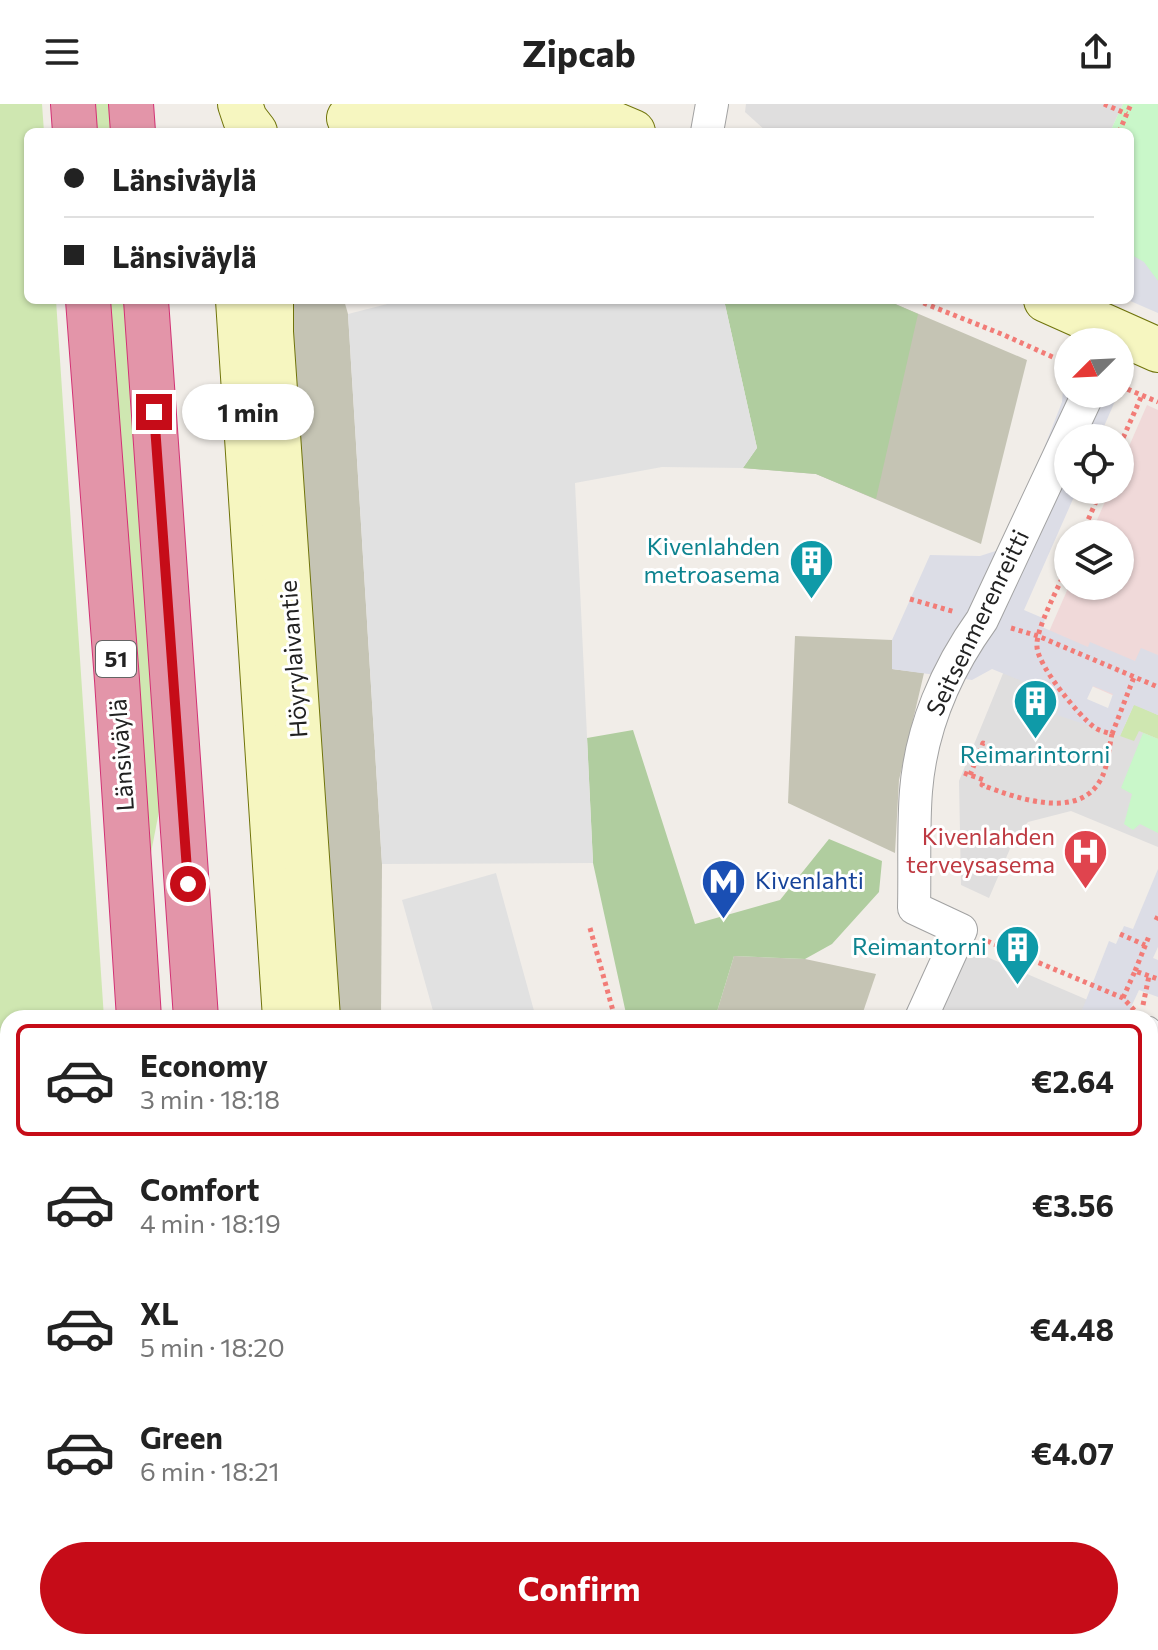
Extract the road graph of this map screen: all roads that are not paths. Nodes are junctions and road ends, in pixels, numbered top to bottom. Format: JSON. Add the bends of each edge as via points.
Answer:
{"nodes":[{"id":1,"x":73,"y":104,"type":"edge"},
{"id":2,"x":131,"y":104,"type":"edge"},
{"id":3,"x":712,"y":104,"type":"edge"},
{"id":4,"x":571,"y":105,"type":"edge"},
{"id":5,"x":346,"y":118,"type":"edge"},
{"id":6,"x":75,"y":128,"type":"edge"},
{"id":7,"x":133,"y":128,"type":"edge"},
{"id":8,"x":624,"y":128,"type":"edge"},
{"id":9,"x":708,"y":128,"type":"edge"},
{"id":10,"x":88,"y":304,"type":"edge"},
{"id":11,"x":146,"y":304,"type":"edge"},
{"id":12,"x":238,"y":304,"type":"edge"},
{"id":13,"x":271,"y":304,"type":"edge"},
{"id":14,"x":1053,"y":304,"type":"edge"},
{"id":15,"x":1098,"y":328,"type":"edge"},
{"id":16,"x":1134,"y":343,"type":"edge"},
{"id":17,"x":1158,"y":350,"type":"edge"},
{"id":18,"x":1081,"y":408,"type":"edge"},
{"id":19,"x":138,"y":1010,"type":"edge"},
{"id":20,"x":195,"y":1010,"type":"edge"},
{"id":21,"x":284,"y":1010,"type":"edge"},
{"id":22,"x":317,"y":1010,"type":"edge"},
{"id":23,"x":925,"y":1010,"type":"edge"}],
"edges":[{"from":1,"to":6,"type":"highway"},
{"from":2,"to":7,"type":"highway"},
{"from":3,"to":9,"type":"street"},
{"from":4,"to":5,"type":"street","via":[[379,110]]},
{"from":4,"to":8,"type":"street"},
{"from":10,"to":19,"type":"highway","name":"Länsiväylä","number":"51"},
{"from":11,"to":20,"type":"highway","number":"51"},
{"from":12,"to":21,"type":"street","name":"Höyrylaivantie"},
{"from":13,"to":22,"type":"street","name":"Höyrylaivantie"},
{"from":14,"to":15,"type":"street"},
{"from":16,"to":17,"type":"street"},
{"from":18,"to":23,"type":"street","name":"Seitsenmerenreitti","via":[[929,721],[916,789],[914,908],[961,930]]}]}
